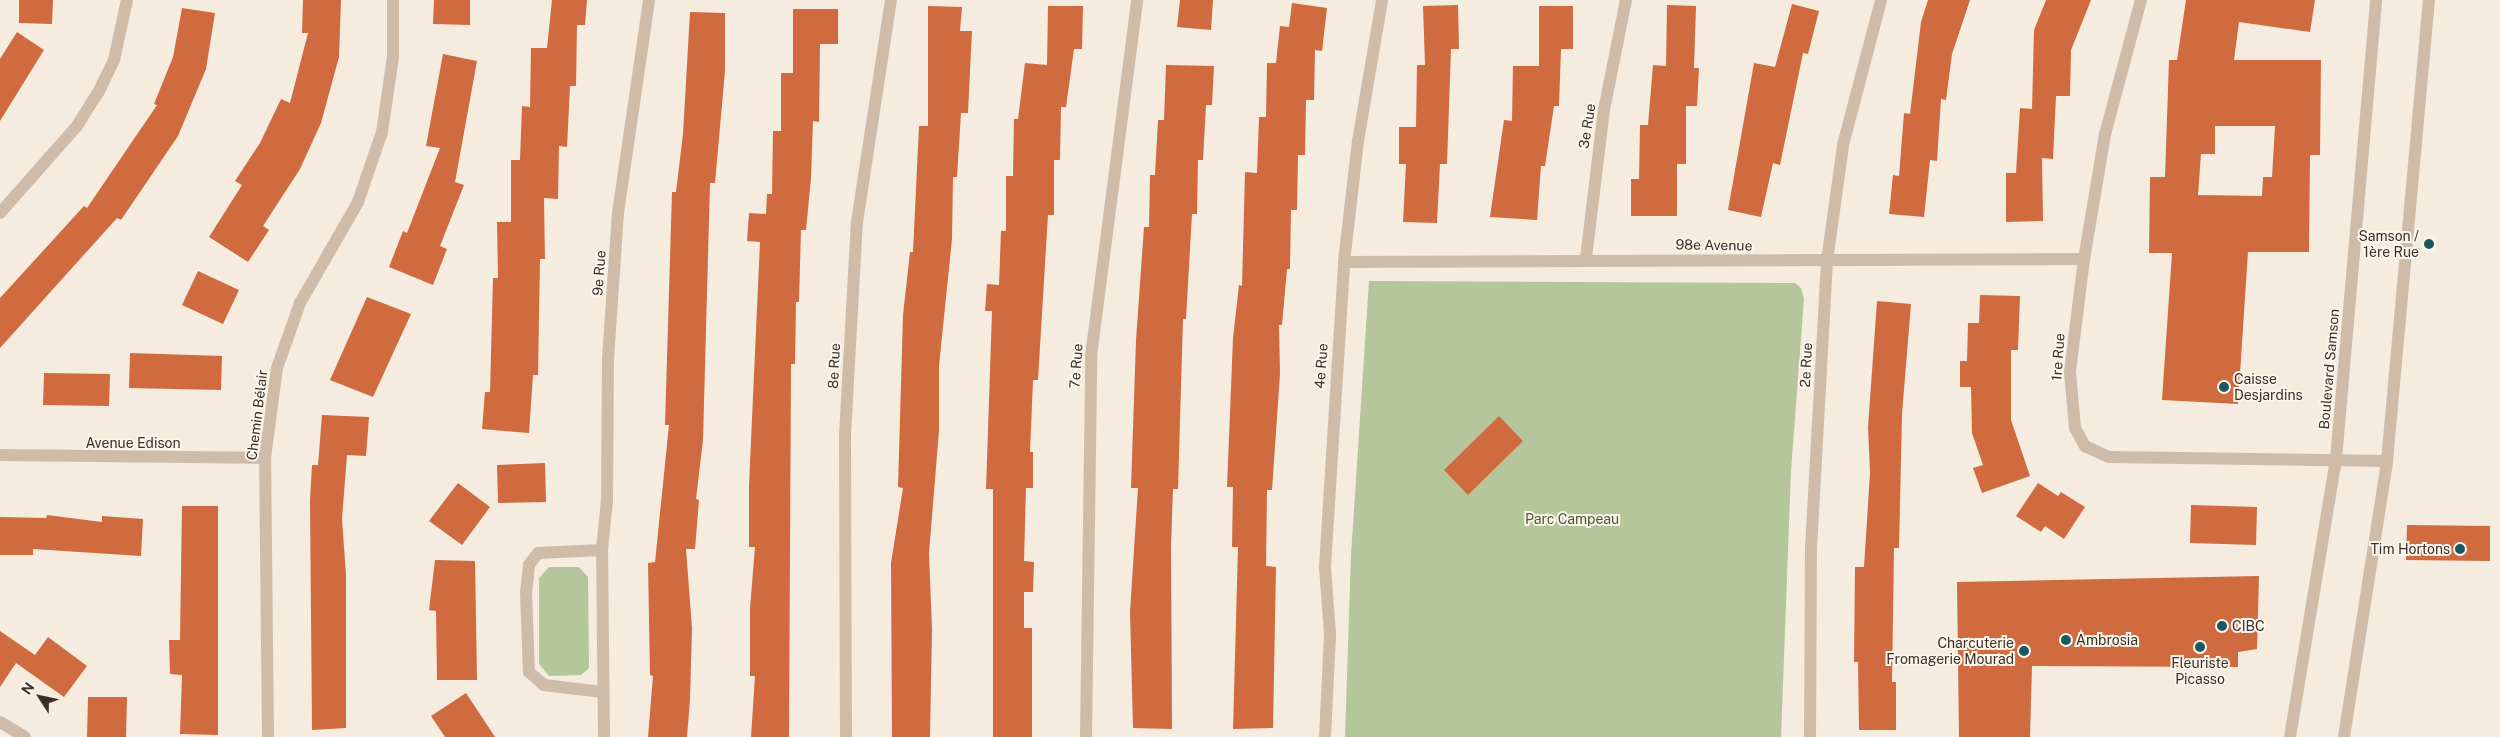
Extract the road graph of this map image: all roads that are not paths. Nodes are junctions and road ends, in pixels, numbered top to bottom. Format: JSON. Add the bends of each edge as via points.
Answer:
{"nodes":[{"id":1,"x":127,"y":0,"type":"edge"},
{"id":2,"x":393,"y":0,"type":"edge"},
{"id":3,"x":649,"y":0,"type":"edge"},
{"id":4,"x":891,"y":0,"type":"edge"},
{"id":5,"x":1137,"y":0,"type":"edge"},
{"id":6,"x":1382,"y":0,"type":"edge"},
{"id":7,"x":1626,"y":0,"type":"edge"},
{"id":8,"x":1882,"y":0,"type":"edge"},
{"id":9,"x":2141,"y":0,"type":"edge"},
{"id":10,"x":2376,"y":0,"type":"edge"},
{"id":11,"x":2429,"y":0,"type":"edge"},
{"id":12,"x":0,"y":213,"type":"edge"},
{"id":13,"x":1586,"y":258,"type":"junction"},
{"id":14,"x":2084,"y":259,"type":"junction"},
{"id":15,"x":1827,"y":261,"type":"junction"},
{"id":16,"x":1344,"y":262,"type":"junction"},
{"id":17,"x":0,"y":455,"type":"edge"},
{"id":18,"x":266,"y":458,"type":"junction"},
{"id":19,"x":2336,"y":459,"type":"junction"},
{"id":20,"x":2387,"y":461,"type":"junction"},
{"id":21,"x":602,"y":550,"type":"junction"},
{"id":22,"x":603,"y":692,"type":"junction"},
{"id":23,"x":0,"y":722,"type":"edge"},
{"id":24,"x":25,"y":737,"type":"edge"},
{"id":25,"x":268,"y":737,"type":"edge"},
{"id":26,"x":604,"y":737,"type":"edge"},
{"id":27,"x":846,"y":737,"type":"edge"},
{"id":28,"x":1086,"y":737,"type":"edge"},
{"id":29,"x":1325,"y":737,"type":"edge"},
{"id":30,"x":1810,"y":737,"type":"edge"},
{"id":31,"x":2290,"y":737,"type":"edge"},
{"id":32,"x":2344,"y":737,"type":"edge"}],
"edges":[{"from":1,"to":12,"type":"street","via":[[114,60],[98,93],[77,126]]},
{"from":2,"to":18,"type":"street","name":"Chemin Bélair","via":[[393,57],[382,132],[358,202],[300,303],[276,368]]},
{"from":3,"to":21,"type":"street","name":"9e Rue","via":[[618,213],[608,359],[608,500]]},
{"from":4,"to":27,"type":"street","name":"8e Rue","via":[[857,222],[844,435]]},
{"from":5,"to":28,"type":"street","name":"7e Rue","via":[[1091,356],[1086,463]]},
{"from":6,"to":16,"type":"street","name":"4e Rue","via":[[1358,141]]},
{"from":7,"to":13,"type":"street","name":"3e Rue","via":[[1604,110]]},
{"from":8,"to":15,"type":"street","name":"2e Rue","via":[[1844,145]]},
{"from":9,"to":14,"type":"street","name":"1re Rue","via":[[2105,134]]},
{"from":10,"to":19,"type":"street","name":"Boulevard Samson"},
{"from":11,"to":20,"type":"street"},
{"from":13,"to":15,"type":"street","name":"98e Avenue"},
{"from":13,"to":16,"type":"street","name":"98e Avenue"},
{"from":14,"to":15,"type":"street","name":"98e Avenue"},
{"from":14,"to":19,"type":"street","name":"1re Rue","via":[[2070,372],[2075,428],[2085,446],[2109,457]]},
{"from":15,"to":30,"type":"street","name":"2e Rue","via":[[1811,548]]},
{"from":16,"to":29,"type":"street","name":"4e Rue","via":[[1325,567],[1330,634]]},
{"from":17,"to":18,"type":"street","name":"Avenue Edison"},
{"from":18,"to":25,"type":"street","name":"Chemin Bélair"},
{"from":19,"to":20,"type":"street","name":"1re Rue"},
{"from":19,"to":31,"type":"street","name":"Boulevard Samson"},
{"from":20,"to":32,"type":"street"},
{"from":21,"to":22,"type":"street","name":"9e Rue"},
{"from":21,"to":22,"type":"street","via":[[538,553],[529,565],[526,592],[529,672],[544,685]]},
{"from":22,"to":26,"type":"street","name":"9e Rue"},
{"from":23,"to":24,"type":"street","via":[[22,732]]}]}
